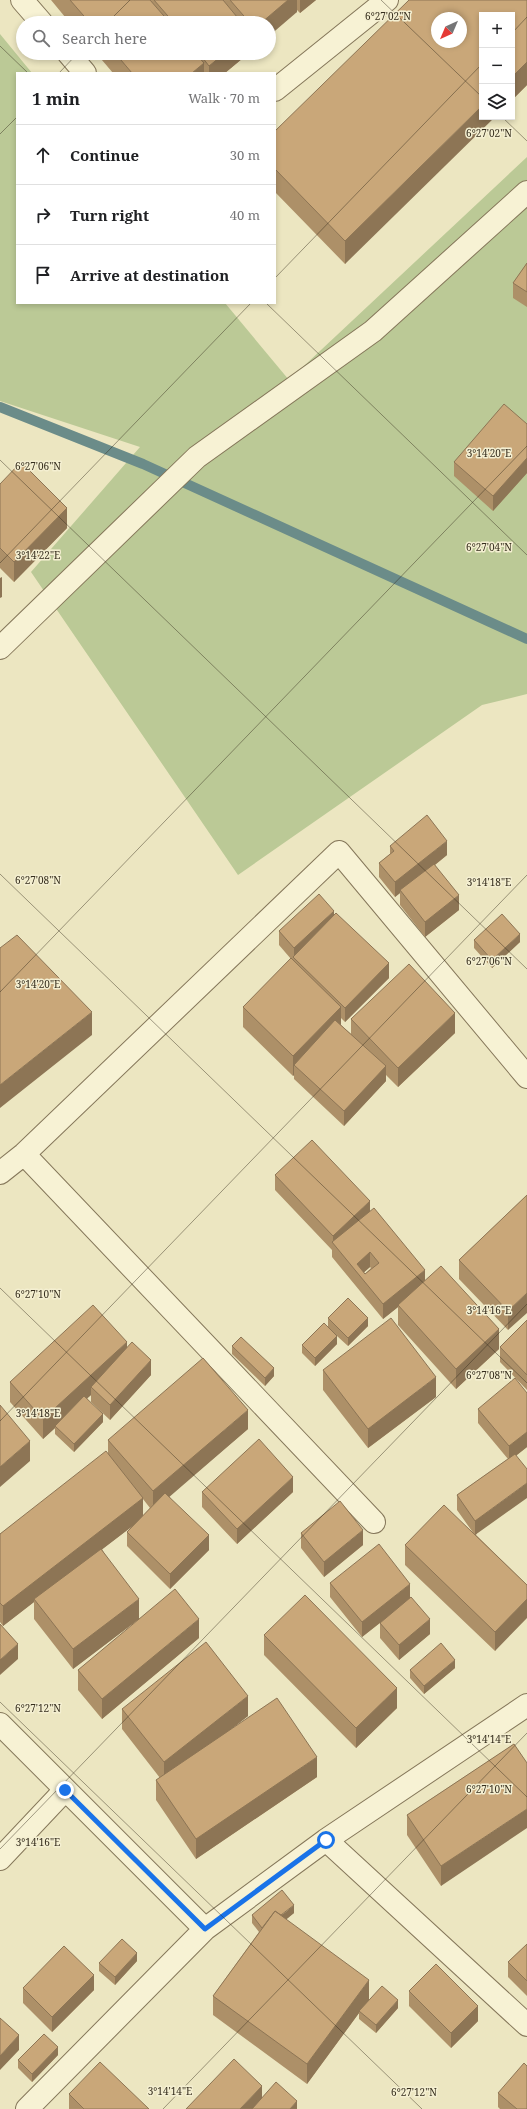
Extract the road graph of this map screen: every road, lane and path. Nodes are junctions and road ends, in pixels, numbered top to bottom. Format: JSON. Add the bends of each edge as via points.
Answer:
{"nodes":[{"id":1,"x":22,"y":0,"type":"edge"},
{"id":2,"x":387,"y":0,"type":"edge"},
{"id":3,"x":36,"y":16,"type":"edge"},
{"id":4,"x":74,"y":60,"type":"edge"},
{"id":5,"x":84,"y":72,"type":"edge"},
{"id":6,"x":276,"y":89,"type":"edge"},
{"id":7,"x":527,"y":192,"type":"edge"},
{"id":8,"x":0,"y":648,"type":"edge"},
{"id":9,"x":527,"y":1077,"type":"edge"},
{"id":10,"x":24,"y":1154,"type":"junction"},
{"id":11,"x":0,"y":1173,"type":"edge"},
{"id":12,"x":374,"y":1522,"type":"dead end"},
{"id":13,"x":527,"y":1705,"type":"edge"},
{"id":14,"x":0,"y":1724,"type":"edge"},
{"id":15,"x":65,"y":1790,"type":"junction"},
{"id":16,"x":326,"y":1840,"type":"junction"},
{"id":17,"x":0,"y":1860,"type":"edge"},
{"id":18,"x":205,"y":1929,"type":"junction"},
{"id":19,"x":527,"y":2024,"type":"edge"},
{"id":20,"x":27,"y":2109,"type":"edge"}],
"edges":[{"from":1,"to":3,"type":"street"},
{"from":2,"to":6,"type":"street"},
{"from":4,"to":5,"type":"street"},
{"from":7,"to":8,"type":"street","via":[[373,331],[197,457]]},
{"from":9,"to":10,"type":"street","via":[[339,852]]},
{"from":10,"to":11,"type":"street"},
{"from":10,"to":12,"type":"street"},
{"from":13,"to":16,"type":"street"},
{"from":14,"to":15,"type":"street"},
{"from":15,"to":17,"type":"street"},
{"from":15,"to":18,"type":"street"},
{"from":16,"to":18,"type":"street"},
{"from":16,"to":19,"type":"street"},
{"from":18,"to":20,"type":"street"}]}
